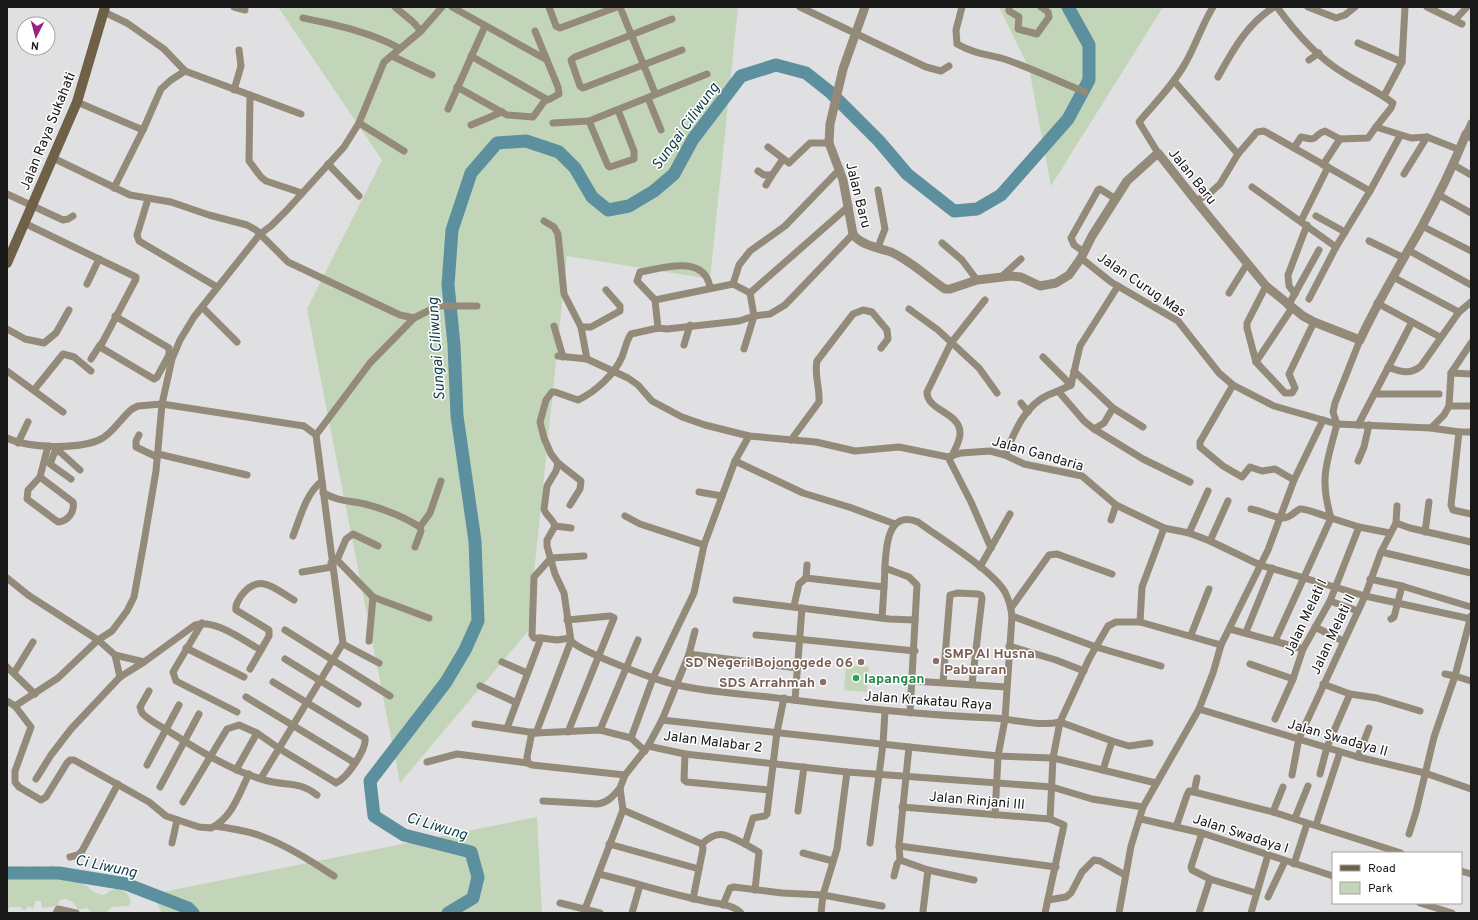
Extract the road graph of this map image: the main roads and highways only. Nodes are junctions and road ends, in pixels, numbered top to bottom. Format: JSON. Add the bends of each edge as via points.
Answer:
{"nodes":[{"id":1,"x":104,"y":9,"type":"edge"},
{"id":2,"x":8,"y":259,"type":"edge"}],
"edges":[{"from":1,"to":2,"type":"main road","name":"Jalan Raya Sukahati","via":[[77,102]]}]}
